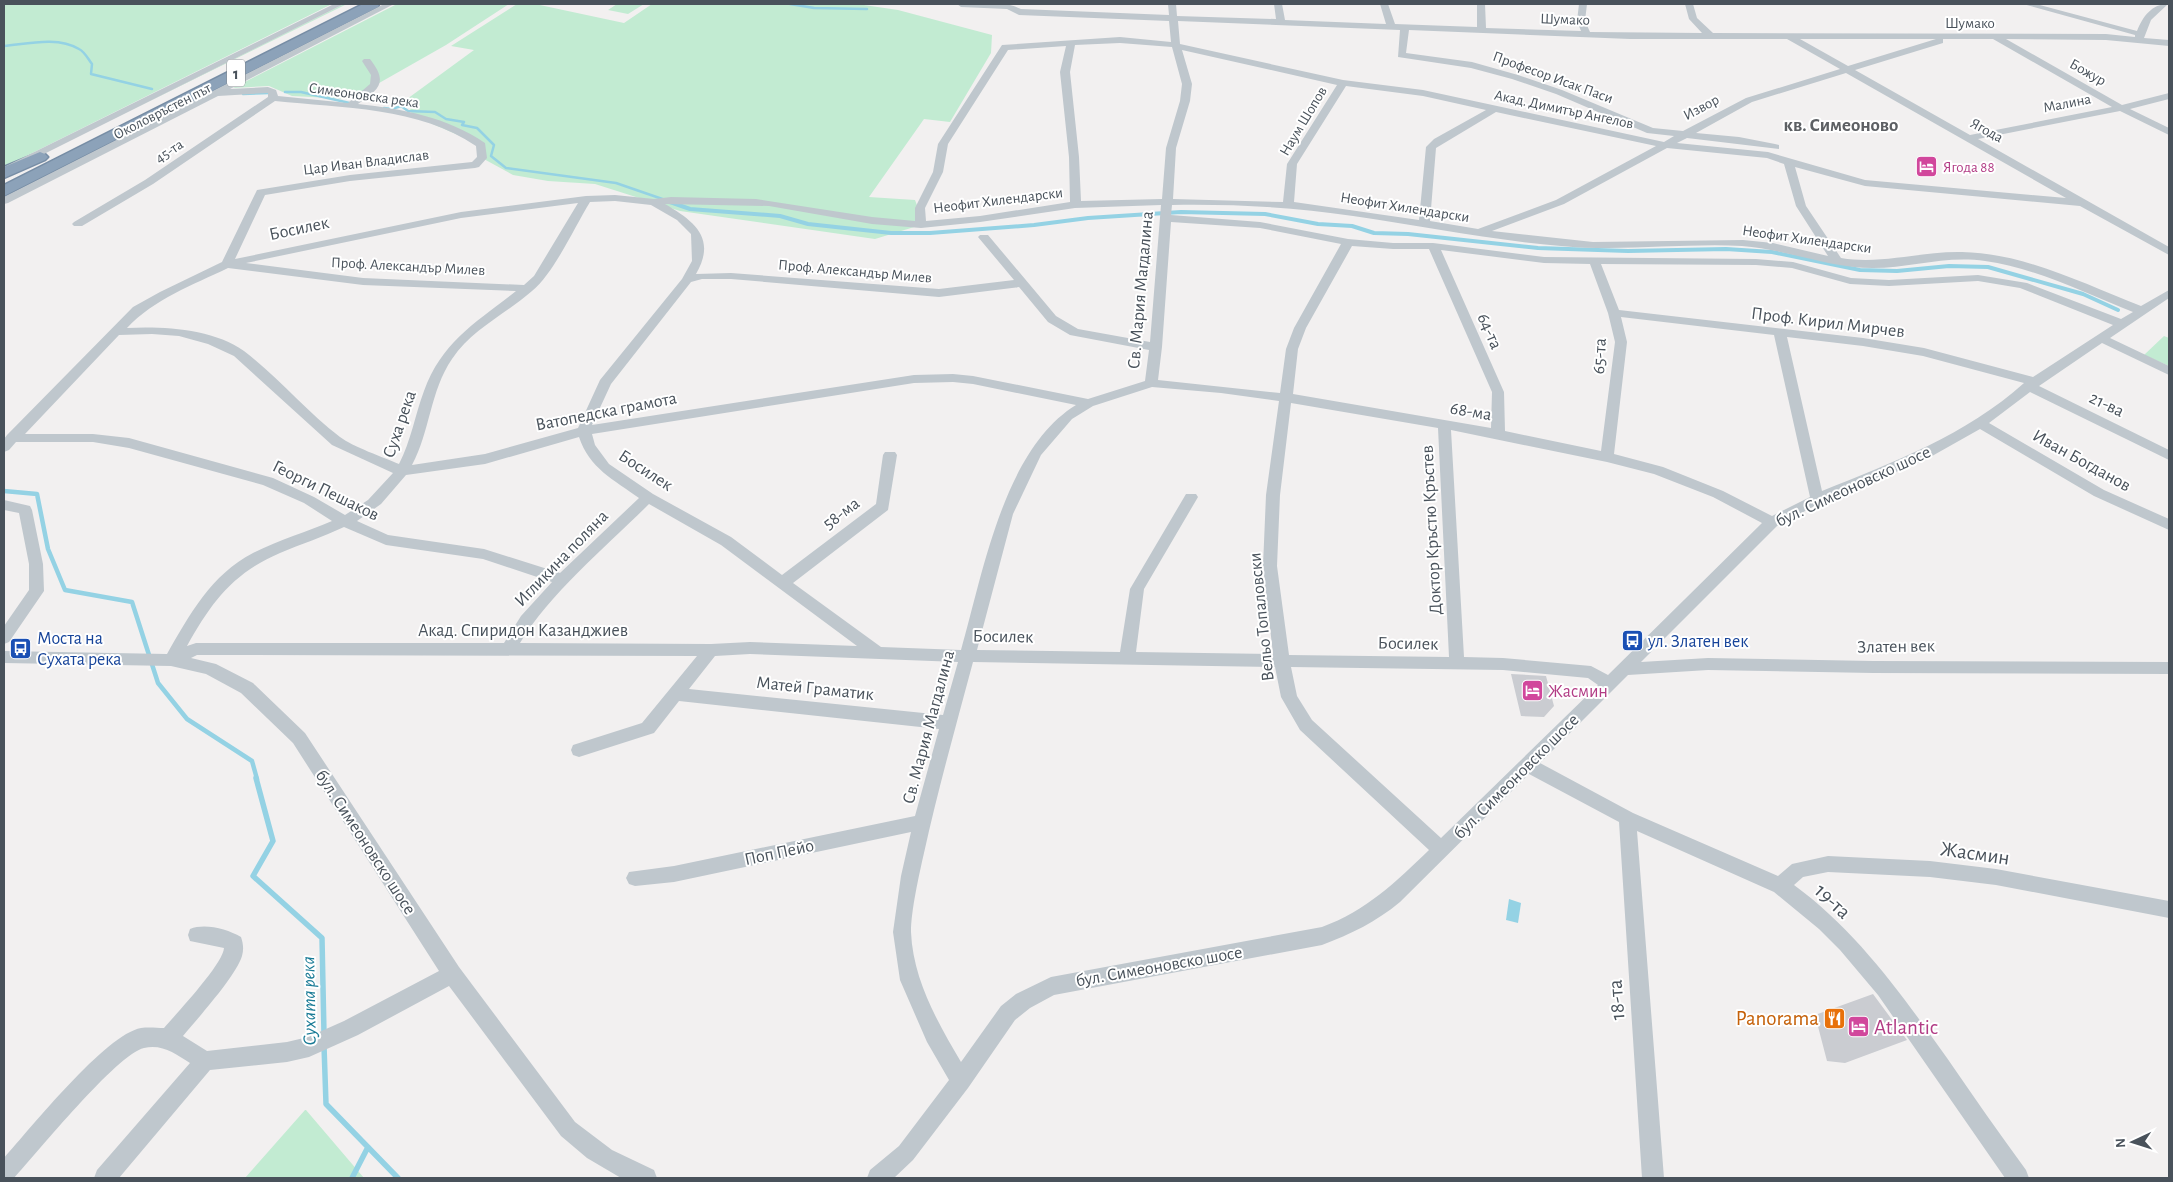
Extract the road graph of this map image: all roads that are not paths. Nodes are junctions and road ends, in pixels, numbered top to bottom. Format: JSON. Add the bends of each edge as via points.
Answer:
{"nodes":[{"id":1,"x":340,"y":4,"type":"edge"},
{"id":2,"x":355,"y":4,"type":"edge"},
{"id":3,"x":373,"y":4,"type":"edge"},
{"id":4,"x":390,"y":4,"type":"edge"},
{"id":5,"x":961,"y":4,"type":"edge"},
{"id":6,"x":1172,"y":4,"type":"edge"},
{"id":7,"x":1278,"y":4,"type":"edge"},
{"id":8,"x":1384,"y":4,"type":"edge"},
{"id":9,"x":1481,"y":4,"type":"edge"},
{"id":10,"x":1583,"y":4,"type":"edge"},
{"id":11,"x":1689,"y":4,"type":"edge"},
{"id":12,"x":2027,"y":4,"type":"edge"},
{"id":13,"x":2164,"y":4,"type":"edge"},
{"id":14,"x":1172,"y":18,"type":"junction"},
{"id":15,"x":1281,"y":22,"type":"junction"},
{"id":16,"x":1391,"y":26,"type":"junction"},
{"id":17,"x":1404,"y":27,"type":"junction"},
{"id":18,"x":1482,"y":30,"type":"junction"},
{"id":19,"x":1588,"y":34,"type":"junction"},
{"id":20,"x":1790,"y":36,"type":"junction"},
{"id":21,"x":1953,"y":36,"type":"junction"},
{"id":22,"x":1711,"y":37,"type":"junction"},
{"id":23,"x":1994,"y":37,"type":"junction"},
{"id":24,"x":2140,"y":37,"type":"junction"},
{"id":25,"x":1071,"y":42,"type":"junction"},
{"id":26,"x":2169,"y":43,"type":"edge"},
{"id":27,"x":1176,"y":46,"type":"junction"},
{"id":28,"x":367,"y":61,"type":"dead end"},
{"id":29,"x":1849,"y":70,"type":"junction"},
{"id":30,"x":1343,"y":83,"type":"junction"},
{"id":31,"x":215,"y":93,"type":"junction"},
{"id":32,"x":2169,"y":96,"type":"edge"},
{"id":33,"x":273,"y":98,"type":"junction"},
{"id":34,"x":350,"y":106,"type":"junction"},
{"id":35,"x":2121,"y":108,"type":"junction"},
{"id":36,"x":1494,"y":109,"type":"junction"},
{"id":37,"x":2169,"y":132,"type":"edge"},
{"id":38,"x":1680,"y":136,"type":"junction"},
{"id":39,"x":1970,"y":138,"type":"junction"},
{"id":40,"x":83,"y":139,"type":"junction"},
{"id":41,"x":1664,"y":146,"type":"junction"},
{"id":42,"x":1782,"y":158,"type":"junction"},
{"id":43,"x":475,"y":165,"type":"joint"},
{"id":44,"x":4,"y":172,"type":"edge"},
{"id":45,"x":4,"y":179,"type":"edge"},
{"id":46,"x":1865,"y":183,"type":"junction"},
{"id":47,"x":1974,"y":185,"type":"dead end"},
{"id":48,"x":2065,"y":191,"type":"junction"},
{"id":49,"x":7,"y":197,"type":"edge"},
{"id":50,"x":586,"y":199,"type":"junction"},
{"id":51,"x":654,"y":202,"type":"junction"},
{"id":52,"x":1168,"y":202,"type":"junction"},
{"id":53,"x":2085,"y":203,"type":"junction"},
{"id":54,"x":1076,"y":205,"type":"junction"},
{"id":55,"x":1288,"y":205,"type":"junction"},
{"id":56,"x":1167,"y":218,"type":"junction"},
{"id":57,"x":78,"y":224,"type":"dead end"},
{"id":58,"x":921,"y":224,"type":"junction"},
{"id":59,"x":1424,"y":225,"type":"junction"},
{"id":60,"x":1476,"y":234,"type":"junction"},
{"id":61,"x":984,"y":237,"type":"dead end"},
{"id":62,"x":1348,"y":242,"type":"junction"},
{"id":63,"x":1433,"y":246,"type":"junction"},
{"id":64,"x":2169,"y":252,"type":"edge"},
{"id":65,"x":1594,"y":260,"type":"junction"},
{"id":66,"x":1837,"y":261,"type":"junction"},
{"id":67,"x":226,"y":264,"type":"junction"},
{"id":68,"x":687,"y":280,"type":"junction"},
{"id":69,"x":1021,"y":283,"type":"junction"},
{"id":70,"x":528,"y":289,"type":"junction"},
{"id":71,"x":2169,"y":293,"type":"edge"},
{"id":72,"x":2142,"y":311,"type":"junction"},
{"id":73,"x":1614,"y":313,"type":"junction"},
{"id":74,"x":2122,"y":324,"type":"junction"},
{"id":75,"x":114,"y":332,"type":"junction"},
{"id":76,"x":1780,"y":334,"type":"junction"},
{"id":77,"x":2101,"y":338,"type":"junction"},
{"id":78,"x":1156,"y":347,"type":"junction"},
{"id":79,"x":2169,"y":371,"type":"edge"},
{"id":80,"x":1151,"y":382,"type":"junction"},
{"id":81,"x":2032,"y":384,"type":"junction"},
{"id":82,"x":1287,"y":398,"type":"junction"},
{"id":83,"x":1088,"y":403,"type":"junction"},
{"id":84,"x":1980,"y":423,"type":"junction"},
{"id":85,"x":1444,"y":425,"type":"junction"},
{"id":86,"x":584,"y":431,"type":"junction"},
{"id":87,"x":1498,"y":434,"type":"junction"},
{"id":88,"x":8,"y":442,"type":"edge"},
{"id":89,"x":890,"y":455,"type":"dead end"},
{"id":90,"x":2169,"y":455,"type":"edge"},
{"id":91,"x":1607,"y":457,"type":"junction"},
{"id":92,"x":403,"y":471,"type":"junction"},
{"id":93,"x":648,"y":497,"type":"junction"},
{"id":94,"x":1191,"y":497,"type":"dead end"},
{"id":95,"x":1817,"y":499,"type":"junction"},
{"id":96,"x":4,"y":505,"type":"edge"},
{"id":97,"x":344,"y":521,"type":"junction"},
{"id":98,"x":1772,"y":522,"type":"junction"},
{"id":99,"x":2169,"y":525,"type":"edge"},
{"id":100,"x":563,"y":580,"type":"junction"},
{"id":101,"x":782,"y":583,"type":"junction"},
{"id":102,"x":4,"y":638,"type":"edge"},
{"id":103,"x":508,"y":650,"type":"junction"},
{"id":104,"x":711,"y":650,"type":"junction"},
{"id":105,"x":878,"y":653,"type":"junction"},
{"id":106,"x":968,"y":656,"type":"junction"},
{"id":107,"x":4,"y":657,"type":"edge"},
{"id":108,"x":1127,"y":658,"type":"junction"},
{"id":109,"x":170,"y":660,"type":"junction"},
{"id":110,"x":1282,"y":660,"type":"junction"},
{"id":111,"x":1457,"y":664,"type":"junction"},
{"id":112,"x":1624,"y":668,"type":"junction"},
{"id":113,"x":2169,"y":668,"type":"edge"},
{"id":114,"x":1609,"y":684,"type":"junction"},
{"id":115,"x":676,"y":694,"type":"junction"},
{"id":116,"x":950,"y":723,"type":"junction"},
{"id":117,"x":580,"y":750,"type":"dead end"},
{"id":118,"x":1526,"y":766,"type":"junction"},
{"id":119,"x":1627,"y":818,"type":"junction"},
{"id":120,"x":922,"y":822,"type":"junction"},
{"id":121,"x":1442,"y":850,"type":"junction"},
{"id":122,"x":635,"y":878,"type":"dead end"},
{"id":123,"x":1780,"y":886,"type":"junction"},
{"id":124,"x":2169,"y":909,"type":"edge"},
{"id":125,"x":197,"y":934,"type":"dead end"},
{"id":126,"x":452,"y":974,"type":"junction"},
{"id":127,"x":169,"y":1038,"type":"junction"},
{"id":128,"x":205,"y":1061,"type":"junction"},
{"id":129,"x":961,"y":1081,"type":"junction"},
{"id":130,"x":4,"y":1174,"type":"edge"},
{"id":131,"x":105,"y":1178,"type":"edge"},
{"id":132,"x":646,"y":1178,"type":"edge"},
{"id":133,"x":878,"y":1178,"type":"edge"},
{"id":134,"x":1653,"y":1178,"type":"edge"},
{"id":135,"x":2018,"y":1178,"type":"edge"}],
"edges":[{"from":1,"to":44,"type":"street"},
{"from":2,"to":40,"type":"highway","name":"Околовръстен път","number":"1"},
{"from":3,"to":49,"type":"highway","name":"Околовръстен път","number":"1","via":[[98,143]]},
{"from":4,"to":31,"type":"street"},
{"from":5,"to":14,"type":"street","name":"Шумако","via":[[1009,8],[1019,12]]},
{"from":6,"to":14,"type":"street","name":"Св. Мария Магдалина"},
{"from":7,"to":15,"type":"street"},
{"from":8,"to":16,"type":"street"},
{"from":9,"to":18,"type":"street"},
{"from":10,"to":19,"type":"street","via":[[1581,21]]},
{"from":11,"to":22,"type":"street","via":[[1693,19]]},
{"from":12,"to":24,"type":"street"},
{"from":13,"to":24,"type":"street","via":[[2153,10],[2141,28]]},
{"from":14,"to":15,"type":"street","name":"Шумако"},
{"from":14,"to":27,"type":"street","name":"Св. Мария Магдалина"},
{"from":15,"to":16,"type":"street","name":"Шумако"},
{"from":16,"to":17,"type":"street","name":"Шумако"},
{"from":17,"to":18,"type":"street","name":"Шумако"},
{"from":17,"to":38,"type":"street","name":"Професор Исак Паси","via":[[1401,55],[1498,72],[1559,92],[1651,131]]},
{"from":18,"to":19,"type":"street","name":"Шумако"},
{"from":19,"to":22,"type":"street","name":"Шумако"},
{"from":20,"to":21,"type":"street","name":"Шумако"},
{"from":20,"to":22,"type":"street","name":"Шумако"},
{"from":20,"to":29,"type":"street","name":"Ягода"},
{"from":21,"to":23,"type":"street","name":"Шумако"},
{"from":21,"to":29,"type":"street","name":"Извор"},
{"from":23,"to":24,"type":"street","name":"Шумако"},
{"from":23,"to":35,"type":"street","name":"Божур"},
{"from":24,"to":26,"type":"street","name":"Шумако"},
{"from":25,"to":27,"type":"street","name":"Акад. Димитър Ангелов","via":[[1126,40]]},
{"from":25,"to":54,"type":"street","via":[[1065,72]]},
{"from":25,"to":58,"type":"street","name":"Акад. Димитър Ангелов","via":[[1005,48],[943,144],[938,172],[920,208]]},
{"from":27,"to":30,"type":"street","name":"Акад. Димитър Ангелов"},
{"from":27,"to":52,"type":"street","name":"Св. Мария Магдалина","via":[[1188,84],[1171,148]]},
{"from":28,"to":34,"type":"street","via":[[376,81]]},
{"from":29,"to":38,"type":"street","name":"Извор","via":[[1749,100]]},
{"from":29,"to":39,"type":"street","name":"Ягода"},
{"from":30,"to":36,"type":"street","name":"Акад. Димитър Ангелов","via":[[1423,92]]},
{"from":30,"to":55,"type":"street","name":"Наум Шопов","via":[[1292,164]]},
{"from":31,"to":33,"type":"street","name":"Симеоновска река","via":[[268,90],[273,92]]},
{"from":31,"to":49,"type":"street"},
{"from":32,"to":35,"type":"street","name":"Малина"},
{"from":33,"to":34,"type":"street","name":"Симеоновска река"},
{"from":33,"to":57,"type":"street","name":"45-та","via":[[149,182]]},
{"from":34,"to":43,"type":"street","name":"Симеоновска река","via":[[412,115],[465,133],[481,145],[482,158]]},
{"from":35,"to":37,"type":"street","name":"Божур"},
{"from":35,"to":39,"type":"street","name":"Малина"},
{"from":36,"to":41,"type":"street","name":"Акад. Димитър Ангелов"},
{"from":36,"to":59,"type":"street","via":[[1431,147]]},
{"from":38,"to":41,"type":"street","name":"Извор"},
{"from":38,"to":46,"type":"street","name":"Професор Исак Паси","via":[[1772,146],[1818,161]]},
{"from":39,"to":48,"type":"street","name":"Ягода"},
{"from":40,"to":44,"type":"highway"},
{"from":40,"to":45,"type":"highway","name":"Околовръстен път","number":"1"},
{"from":41,"to":42,"type":"street","name":"Акад. Димитър Ангелов"},
{"from":41,"to":60,"type":"street","name":"Извор","via":[[1560,202]]},
{"from":42,"to":46,"type":"street","name":"Акад. Димитър Ангелов"},
{"from":42,"to":66,"type":"street","via":[[1789,163],[1801,206]]},
{"from":43,"to":67,"type":"street","name":"Цар Иван Владислав","via":[[350,178],[262,192]]},
{"from":46,"to":53,"type":"street","name":"Акад. Димитър Ангелов"},
{"from":47,"to":48,"type":"street"},
{"from":48,"to":53,"type":"street","name":"Ягода"},
{"from":50,"to":51,"type":"street","name":"Босилек"},
{"from":50,"to":67,"type":"street","name":"Босилек","via":[[461,215]]},
{"from":50,"to":70,"type":"street","name":"Суха река","via":[[539,278]]},
{"from":51,"to":58,"type":"street","name":"Неофит Хилендарски","via":[[777,204],[899,224]]},
{"from":51,"to":68,"type":"street","name":"Босилек","via":[[681,218],[696,233],[698,261]]},
{"from":52,"to":54,"type":"street","name":"Неофит Хилендарски"},
{"from":52,"to":55,"type":"street","name":"Неофит Хилендарски"},
{"from":52,"to":56,"type":"street","name":"Св. Мария Магдалина"},
{"from":53,"to":64,"type":"street","name":"Ягода"},
{"from":54,"to":58,"type":"street","name":"Неофит Хилендарски","via":[[1015,216]]},
{"from":55,"to":59,"type":"street","name":"Неофит Хилендарски"},
{"from":56,"to":62,"type":"street","name":"Неофит Хилендарски","via":[[1260,225]]},
{"from":56,"to":78,"type":"street","name":"Св. Мария Магдалина"},
{"from":59,"to":60,"type":"street","name":"Неофит Хилендарски"},
{"from":60,"to":66,"type":"street","name":"Неофит Хилендарски","via":[[1594,245],[1743,243],[1788,249]]},
{"from":61,"to":69,"type":"street"},
{"from":62,"to":63,"type":"street","name":"Неофит Хилендарски"},
{"from":62,"to":82,"type":"street","name":"Вельо Топаловски","via":[[1292,349]]},
{"from":63,"to":65,"type":"street","name":"Неофит Хилендарски","via":[[1544,260]]},
{"from":63,"to":87,"type":"street","name":"64-та","via":[[1498,392]]},
{"from":65,"to":73,"type":"street","name":"65-та"},
{"from":65,"to":74,"type":"street","name":"Неофит Хилендарски","via":[[1756,262],[1793,265],[1850,281],[1889,283],[1978,278],[2023,285]]},
{"from":66,"to":72,"type":"street","name":"Неофит Хилендарски","via":[[1889,264],[1965,255],[2000,260]]},
{"from":67,"to":70,"type":"street","name":"Проф. Александър Милев","via":[[381,283]]},
{"from":67,"to":75,"type":"street","name":"Босилек","via":[[137,310]]},
{"from":68,"to":69,"type":"street","name":"Проф. Александър Милев","via":[[702,276],[731,276],[939,293]]},
{"from":68,"to":86,"type":"street","name":"Босилек","via":[[605,383]]},
{"from":69,"to":78,"type":"street","via":[[1052,319],[1074,332]]},
{"from":70,"to":92,"type":"street","name":"Суха река","via":[[469,334],[447,356],[433,381]]},
{"from":71,"to":72,"type":"street","name":"бул. Симеоновско шосе"},
{"from":72,"to":74,"type":"street","name":"бул. Симеоновско шосе"},
{"from":73,"to":76,"type":"street","name":"Проф. Кирил Мирчев"},
{"from":73,"to":91,"type":"street","name":"65-та","via":[[1621,342]]},
{"from":74,"to":77,"type":"street","name":"бул. Симеоновско шосе"},
{"from":75,"to":88,"type":"street","name":"Босилек"},
{"from":75,"to":92,"type":"street","via":[[180,332],[238,353],[337,442]]},
{"from":76,"to":81,"type":"street","name":"Проф. Кирил Мирчев","via":[[1924,352]]},
{"from":76,"to":95,"type":"street"},
{"from":77,"to":79,"type":"street"},
{"from":77,"to":81,"type":"street","name":"бул. Симеоновско шосе"},
{"from":78,"to":80,"type":"street","name":"Св. Мария Магдалина"},
{"from":80,"to":82,"type":"street","name":"68-ма"},
{"from":80,"to":83,"type":"street","name":"Св. Мария Магдалина"},
{"from":81,"to":84,"type":"street","name":"бул. Симеоновско шосе"},
{"from":81,"to":90,"type":"street","name":"21-ва"},
{"from":82,"to":85,"type":"street","name":"68-ма"},
{"from":82,"to":110,"type":"street","name":"Вельо Топаловски","via":[[1273,495],[1270,566]]},
{"from":83,"to":86,"type":"street","name":"Ватопедска грамота","via":[[972,380],[914,379]]},
{"from":83,"to":106,"type":"street","name":"Св. Мария Магдалина","via":[[1067,416],[1035,453],[1010,505]]},
{"from":84,"to":95,"type":"street","name":"бул. Симеоновско шосе","via":[[1920,457]]},
{"from":84,"to":99,"type":"street","name":"Иван Богданов","via":[[2099,493]]},
{"from":85,"to":87,"type":"street","name":"68-ма"},
{"from":85,"to":111,"type":"street","name":"Доктор Кръстю Кръстев"},
{"from":86,"to":92,"type":"street","name":"Ватопедска грамота","via":[[485,459]]},
{"from":86,"to":93,"type":"street","name":"Босилек","via":[[589,446],[604,467]]},
{"from":87,"to":91,"type":"street","name":"68-ма"},
{"from":88,"to":97,"type":"street","name":"Георги Пешаков","via":[[93,438],[129,443],[268,481]]},
{"from":89,"to":101,"type":"street","name":"58-ма","via":[[883,506]]},
{"from":91,"to":98,"type":"street","name":"68-ма","via":[[1658,470],[1718,494]]},
{"from":92,"to":97,"type":"street","name":"Суха река","via":[[366,510]]},
{"from":93,"to":100,"type":"street","name":"Игликина поляна"},
{"from":93,"to":101,"type":"street","name":"Босилек","via":[[726,541]]},
{"from":94,"to":108,"type":"street","via":[[1137,589]]},
{"from":95,"to":98,"type":"street","name":"бул. Симеоновско шосе"},
{"from":96,"to":102,"type":"street","via":[[25,510],[36,564],[36,591]]},
{"from":97,"to":100,"type":"street","name":"Георги Пешаков","via":[[386,540],[484,554]]},
{"from":97,"to":109,"type":"street","name":"Суха река","via":[[281,545],[243,566],[210,595]]},
{"from":98,"to":112,"type":"street","name":"бул. Симеоновско шосе"},
{"from":100,"to":103,"type":"street","name":"Игликина поляна","via":[[526,620]]},
{"from":101,"to":105,"type":"street","name":"Босилек"},
{"from":103,"to":104,"type":"street","name":"Акад. Спиридон Казанджиев"},
{"from":103,"to":109,"type":"street","name":"Акад. Спиридон Казанджиев","via":[[196,649]]},
{"from":104,"to":105,"type":"street","name":"Акад. Спиридон Казанджиев","via":[[750,648]]},
{"from":104,"to":115,"type":"street"},
{"from":105,"to":106,"type":"street","name":"Босилек"},
{"from":106,"to":108,"type":"street","name":"Босилек"},
{"from":106,"to":116,"type":"street","name":"Св. Мария Магдалина"},
{"from":107,"to":109,"type":"street","name":"бул. Симеоновско шосе"},
{"from":108,"to":110,"type":"street","name":"Босилек"},
{"from":109,"to":126,"type":"street","name":"бул. Симеоновско шосе","via":[[210,668],[247,688],[299,738]]},
{"from":110,"to":111,"type":"street","name":"Босилек"},
{"from":110,"to":121,"type":"street","name":"Вельо Топаловски","via":[[1289,697],[1306,725]]},
{"from":111,"to":114,"type":"street","name":"Босилек","via":[[1503,664],[1591,672]]},
{"from":112,"to":113,"type":"street","name":"Златен век","via":[[1708,664]]},
{"from":112,"to":114,"type":"street","name":"бул. Симеоновско шосе"},
{"from":114,"to":118,"type":"street","name":"бул. Симеоновско шосе"},
{"from":115,"to":116,"type":"street","name":"Матей Граматик"},
{"from":115,"to":117,"type":"street","via":[[648,728]]},
{"from":116,"to":120,"type":"street","name":"Св. Мария Магдалина"},
{"from":118,"to":119,"type":"street","name":"19-та"},
{"from":118,"to":121,"type":"street","name":"бул. Симеоновско шосе"},
{"from":119,"to":123,"type":"street","name":"19-та"},
{"from":119,"to":134,"type":"street","name":"18-та"},
{"from":120,"to":122,"type":"street","name":"Поп Пейо","via":[[674,874]]},
{"from":120,"to":129,"type":"street","name":"Св. Мария Магдалина","via":[[902,932],[910,980],[934,1035]]},
{"from":121,"to":129,"type":"street","name":"бул. Симеоновско шосе","via":[[1385,905],[1349,927],[1293,942],[1051,986],[1023,1001],[1008,1014]]},
{"from":123,"to":124,"type":"street","name":"Жасмин","via":[[1798,870],[1828,864],[1930,869],[1996,877]]},
{"from":123,"to":135,"type":"street","name":"19-та","via":[[1802,901],[1841,939],[1894,999]]},
{"from":125,"to":127,"type":"street","via":[[227,939],[234,943],[234,955]]},
{"from":126,"to":128,"type":"street","via":[[309,1047]]},
{"from":126,"to":132,"type":"street","name":"бул. Симеоновско шосе","via":[[568,1129],[607,1160]]},
{"from":127,"to":128,"type":"street"},
{"from":127,"to":130,"type":"street","via":[[141,1038],[115,1054]]},
{"from":128,"to":131,"type":"street"},
{"from":129,"to":133,"type":"street","name":"бул. Симеоновско шосе","via":[[906,1153]]}]}
